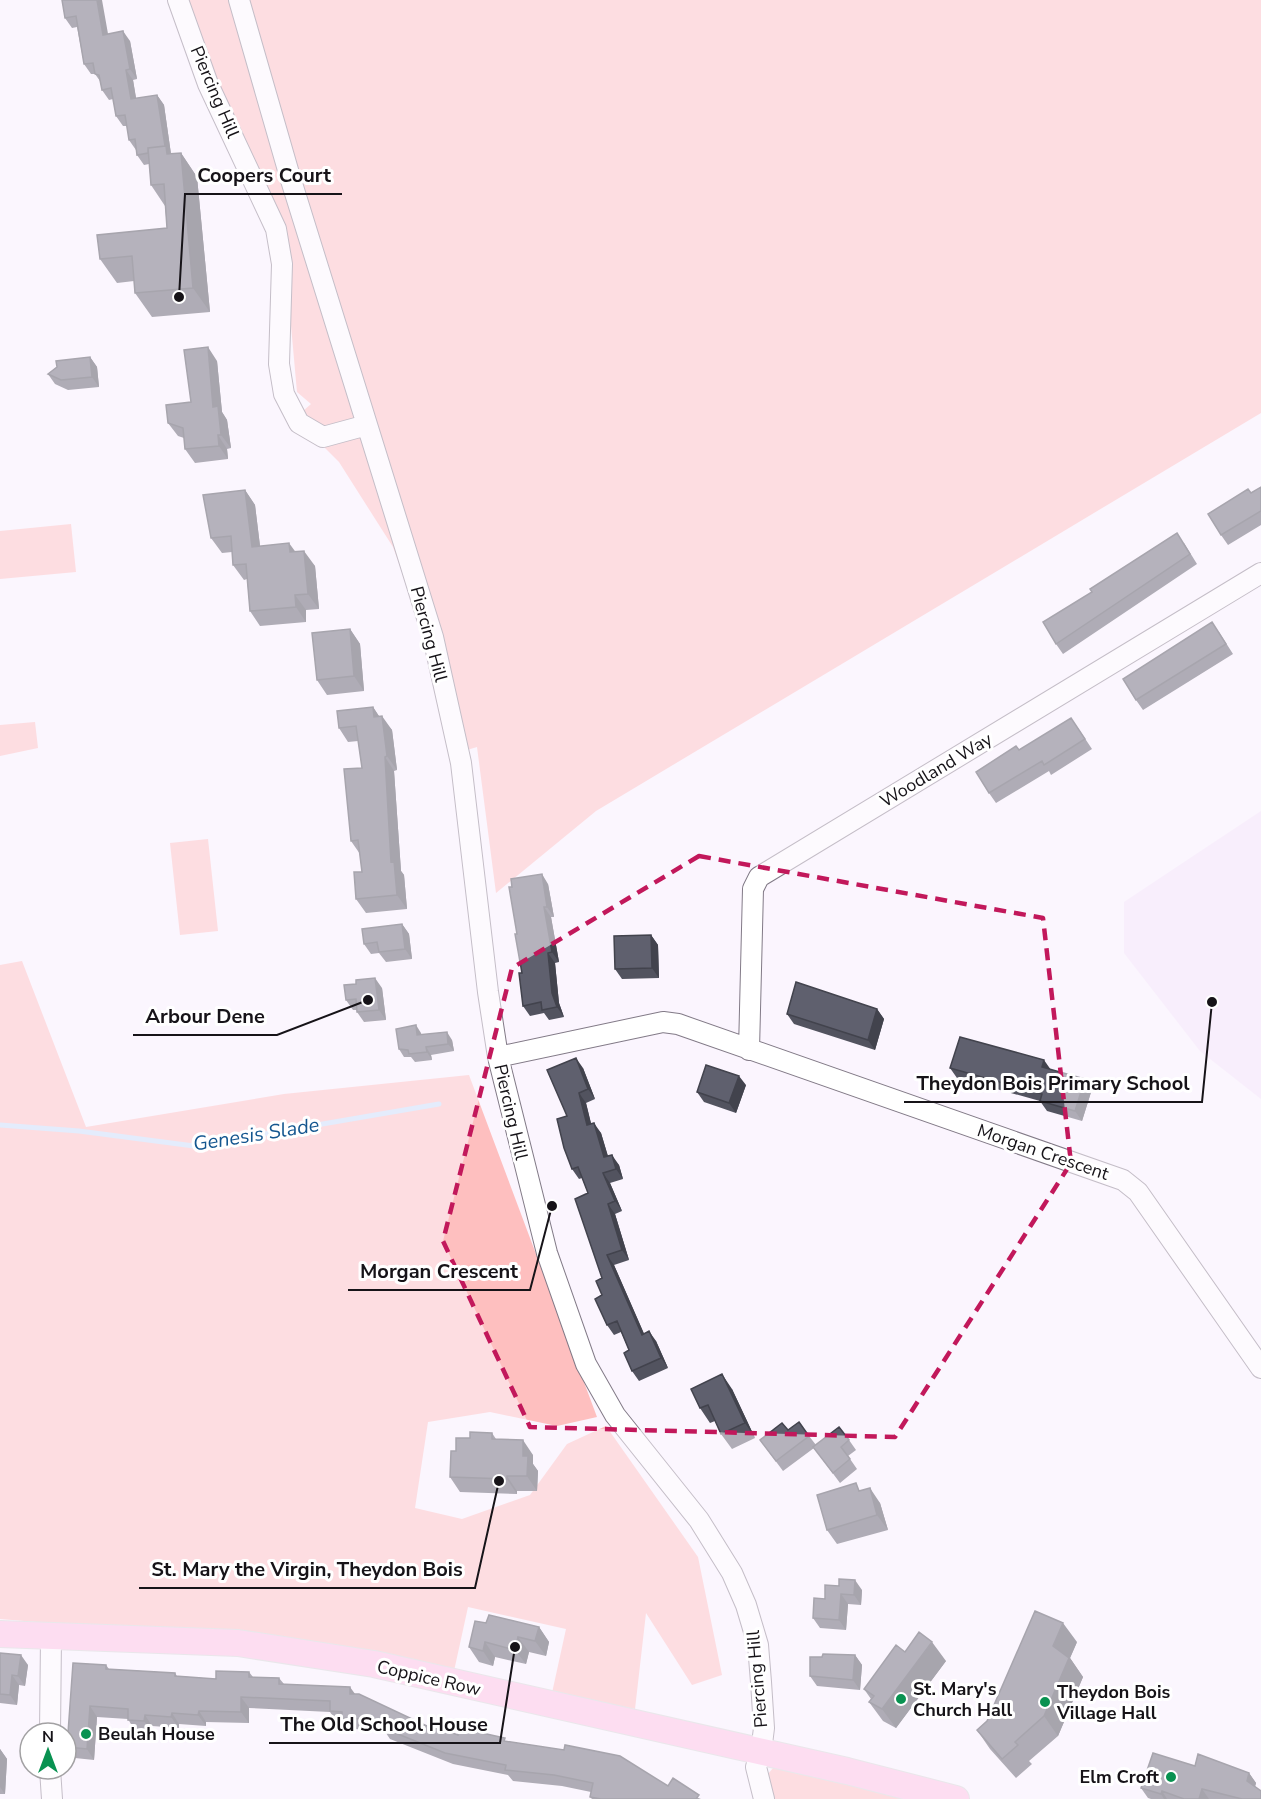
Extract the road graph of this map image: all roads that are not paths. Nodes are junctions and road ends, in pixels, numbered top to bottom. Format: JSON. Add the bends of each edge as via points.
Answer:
{"nodes":[{"id":1,"x":178,"y":0,"type":"edge"},
{"id":2,"x":239,"y":0,"type":"edge"},
{"id":3,"x":368,"y":425,"type":"junction"},
{"id":4,"x":1261,"y":573,"type":"edge"},
{"id":5,"x":750,"y":1050,"type":"junction"},
{"id":6,"x":498,"y":1057,"type":"junction"},
{"id":7,"x":1261,"y":1368,"type":"edge"},
{"id":8,"x":0,"y":1634,"type":"edge"},
{"id":9,"x":51,"y":1637,"type":"junction"},
{"id":10,"x":50,"y":1721,"type":"edge"},
{"id":11,"x":761,"y":1752,"type":"junction"},
{"id":12,"x":51,"y":1781,"type":"edge"},
{"id":13,"x":52,"y":1799,"type":"edge"},
{"id":14,"x":764,"y":1799,"type":"edge"},
{"id":15,"x":956,"y":1799,"type":"edge"}],
"edges":[{"from":1,"to":3,"type":"street","name":"Piercing Hill","via":[[208,84],[276,229],[282,264],[279,364],[284,394],[298,423],[323,437]]},
{"from":2,"to":3,"type":"street","name":"Piercing Hill"},
{"from":3,"to":6,"type":"street","name":"Piercing Hill","via":[[433,637],[461,763]]},
{"from":4,"to":5,"type":"street","name":"Woodland Way","via":[[759,877],[753,889]]},
{"from":5,"to":6,"type":"street","name":"Morgan Crescent","via":[[663,1022]]},
{"from":5,"to":7,"type":"street","name":"Morgan Crescent","via":[[1123,1180],[1138,1192]]},
{"from":6,"to":11,"type":"street","name":"Piercing Hill","via":[[547,1253],[586,1364],[615,1415],[699,1520],[732,1572],[746,1605],[758,1645],[763,1704]]},
{"from":8,"to":9,"type":"main road","name":"Coppice Row"},
{"from":9,"to":10,"type":"street"},
{"from":9,"to":11,"type":"main road","name":"Coppice Row","via":[[164,1638],[299,1651]]},
{"from":11,"to":14,"type":"street","name":"Piercing Hill","via":[[756,1767]]},
{"from":11,"to":15,"type":"main road","name":"Coppice Row"},
{"from":12,"to":13,"type":"street"}]}
